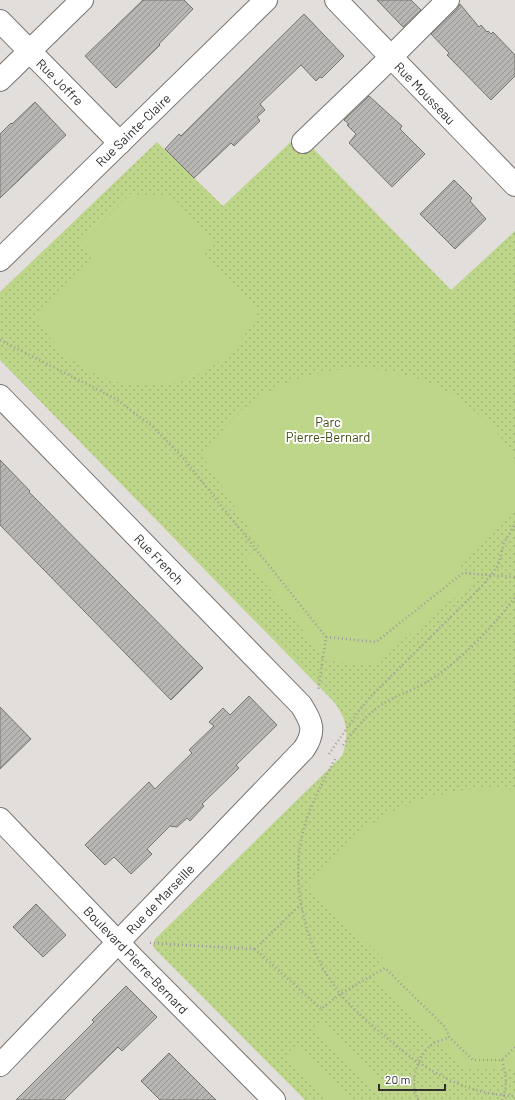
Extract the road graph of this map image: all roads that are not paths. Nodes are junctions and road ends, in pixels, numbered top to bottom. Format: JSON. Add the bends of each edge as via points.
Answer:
{"nodes":[{"id":1,"x":82,"y":0,"type":"edge"},
{"id":2,"x":266,"y":0,"type":"edge"},
{"id":3,"x":336,"y":0,"type":"edge"},
{"id":4,"x":448,"y":0,"type":"edge"},
{"id":5,"x":0,"y":21,"type":"edge"},
{"id":6,"x":30,"y":52,"type":"junction"},
{"id":7,"x":391,"y":57,"type":"junction"},
{"id":8,"x":0,"y":80,"type":"edge"},
{"id":9,"x":303,"y":142,"type":"dead end"},
{"id":10,"x":120,"y":143,"type":"junction"},
{"id":11,"x":515,"y":185,"type":"edge"},
{"id":12,"x":0,"y":260,"type":"edge"},
{"id":13,"x":0,"y":396,"type":"edge"},
{"id":14,"x":312,"y":728,"type":"joint"},
{"id":15,"x":0,"y":819,"type":"edge"},
{"id":16,"x":118,"y":943,"type":"junction"},
{"id":17,"x":0,"y":1065,"type":"edge"},
{"id":18,"x":274,"y":1100,"type":"edge"}],
"edges":[{"from":1,"to":6,"type":"street"},
{"from":2,"to":10,"type":"street","name":"Rue Sainte-Claire"},
{"from":3,"to":7,"type":"street","name":"Rue Mousseau"},
{"from":4,"to":7,"type":"street"},
{"from":5,"to":6,"type":"street","name":"Rue Joffre"},
{"from":6,"to":8,"type":"street"},
{"from":6,"to":10,"type":"street","name":"Rue Joffre"},
{"from":7,"to":9,"type":"street"},
{"from":7,"to":11,"type":"street","name":"Rue Mousseau"},
{"from":10,"to":12,"type":"street","name":"Rue Sainte-Claire"},
{"from":13,"to":14,"type":"street","name":"Rue French","via":[[300,705],[309,717]]},
{"from":14,"to":16,"type":"street","name":"Rue de Marseille","via":[[304,750]]},
{"from":15,"to":16,"type":"street","name":"Boulevard Pierre-Bernard"},
{"from":16,"to":17,"type":"street","name":"Rue de Marseille"},
{"from":16,"to":18,"type":"street","name":"Boulevard Pierre-Bernard"}]}
